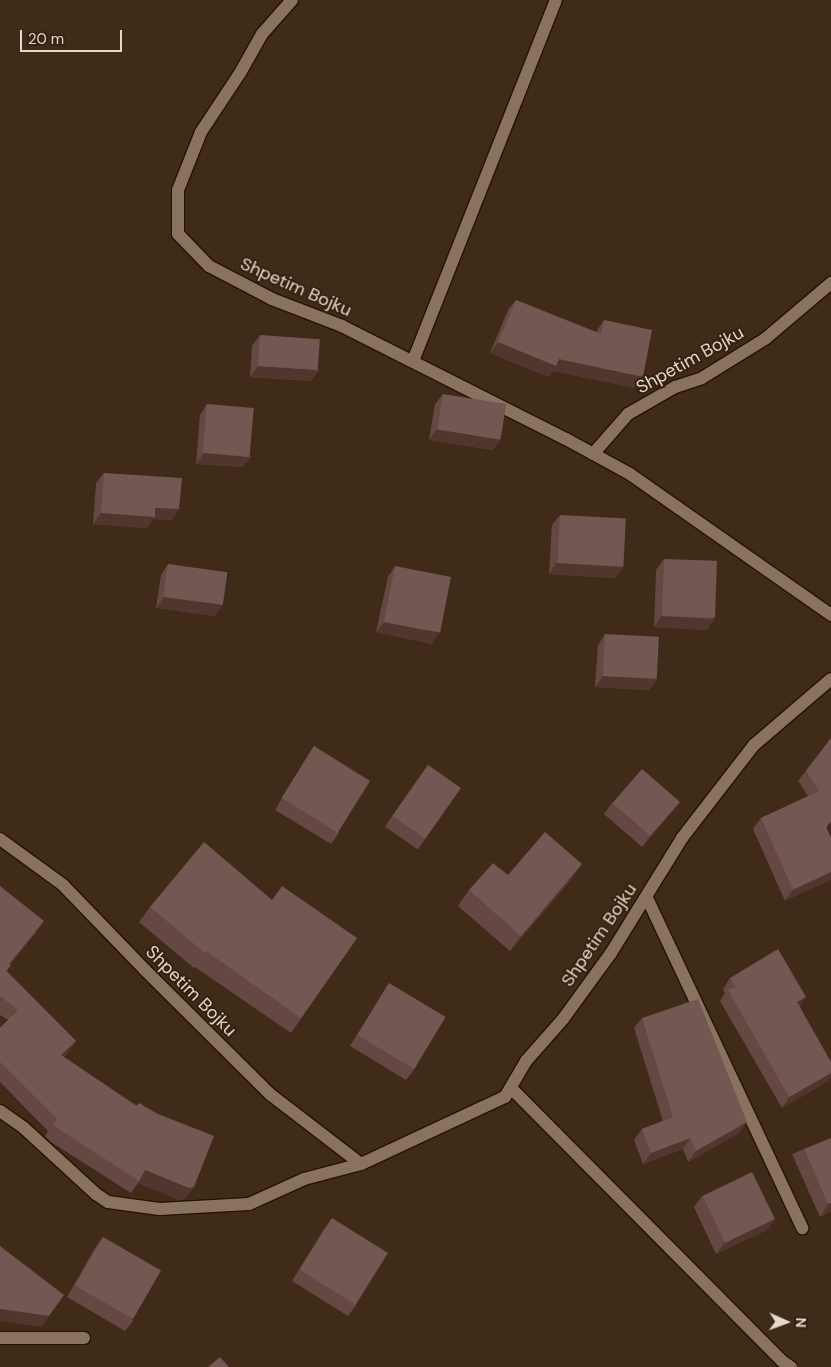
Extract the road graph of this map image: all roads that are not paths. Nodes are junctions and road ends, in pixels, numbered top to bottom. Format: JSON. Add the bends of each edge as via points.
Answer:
{"nodes":[{"id":1,"x":292,"y":0,"type":"edge"},
{"id":2,"x":556,"y":0,"type":"edge"},
{"id":3,"x":831,"y":283,"type":"edge"},
{"id":4,"x":413,"y":362,"type":"junction"},
{"id":5,"x":593,"y":454,"type":"junction"},
{"id":6,"x":831,"y":615,"type":"edge"},
{"id":7,"x":831,"y":679,"type":"edge"},
{"id":8,"x":0,"y":839,"type":"edge"},
{"id":9,"x":647,"y":898,"type":"junction"},
{"id":10,"x":511,"y":1088,"type":"junction"},
{"id":11,"x":0,"y":1112,"type":"edge"},
{"id":12,"x":361,"y":1164,"type":"junction"},
{"id":13,"x":802,"y":1228,"type":"dead end"},
{"id":14,"x":0,"y":1338,"type":"edge"},
{"id":15,"x":84,"y":1338,"type":"dead end"},
{"id":16,"x":791,"y":1367,"type":"edge"}],
"edges":[{"from":1,"to":4,"type":"street","name":"Shpetim Bojku","via":[[262,34],[201,132],[178,190],[178,234],[209,266],[272,299],[342,326]]},
{"from":2,"to":4,"type":"street"},
{"from":3,"to":5,"type":"street","name":"Shpetim Bojku","via":[[765,339],[702,378],[675,387],[628,414]]},
{"from":4,"to":5,"type":"street","name":"Shpetim Bojku"},
{"from":5,"to":6,"type":"street","name":"Shpetim Bojku","via":[[630,474]]},
{"from":7,"to":9,"type":"street","name":"Shpetim Bojku","via":[[754,745],[682,838]]},
{"from":8,"to":12,"type":"street","name":"Shpetim Bojku","via":[[63,885],[271,1095]]},
{"from":9,"to":10,"type":"street","name":"Shpetim Bojku","via":[[563,1019],[526,1061]]},
{"from":9,"to":13,"type":"street"},
{"from":10,"to":12,"type":"street","name":"Shpetim Bojku","via":[[505,1097]]},
{"from":10,"to":16,"type":"street"},
{"from":11,"to":12,"type":"street","name":"Shpetim Bojku","via":[[24,1128],[96,1194],[108,1202],[122,1205],[160,1208],[249,1204],[304,1179]]},
{"from":14,"to":15,"type":"street"}]}
